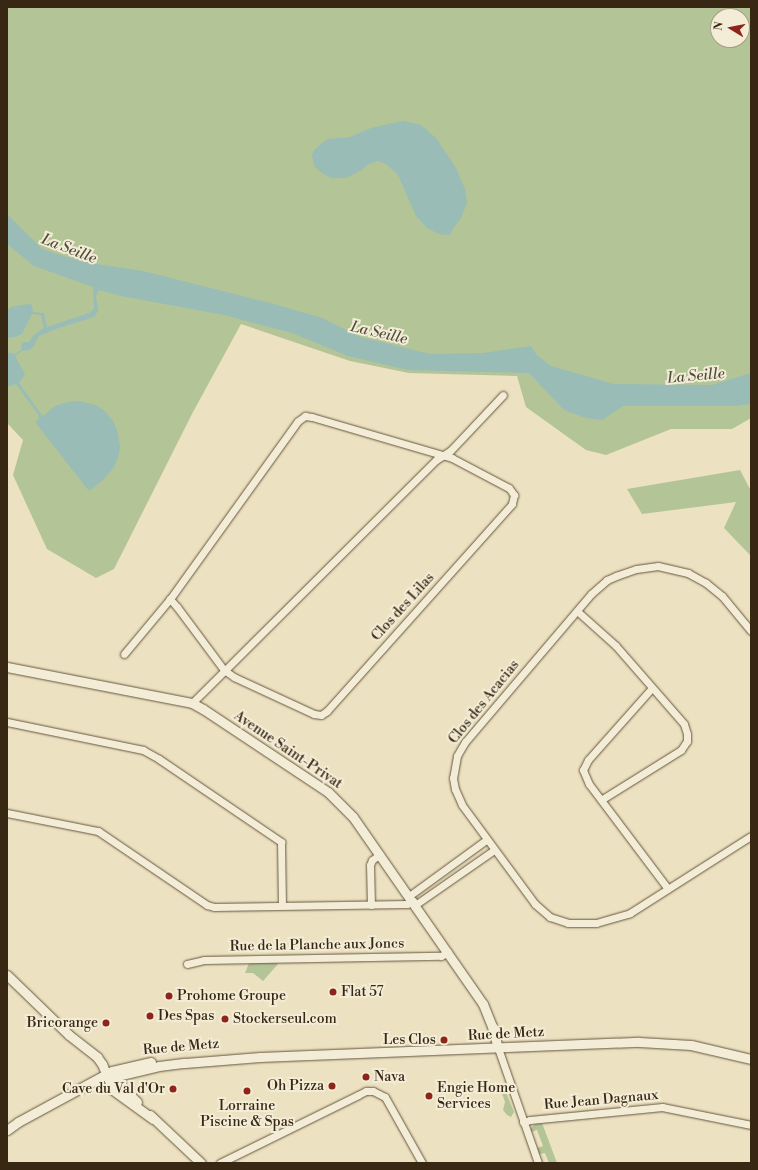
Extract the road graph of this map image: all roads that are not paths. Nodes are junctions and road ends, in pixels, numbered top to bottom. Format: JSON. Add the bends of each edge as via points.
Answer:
{"nodes":[{"id":1,"x":503,"y":395,"type":"dead end"},
{"id":2,"x":442,"y":455,"type":"junction"},
{"id":3,"x":170,"y":600,"type":"junction"},
{"id":4,"x":578,"y":611,"type":"junction"},
{"id":5,"x":751,"y":631,"type":"edge"},
{"id":6,"x":124,"y":654,"type":"dead end"},
{"id":7,"x":7,"y":667,"type":"edge"},
{"id":8,"x":224,"y":670,"type":"junction"},
{"id":9,"x":651,"y":689,"type":"junction"},
{"id":10,"x":192,"y":703,"type":"junction"},
{"id":11,"x":7,"y":722,"type":"edge"},
{"id":12,"x":602,"y":800,"type":"junction"},
{"id":13,"x":7,"y":813,"type":"edge"},
{"id":14,"x":751,"y":836,"type":"edge"},
{"id":15,"x":486,"y":840,"type":"junction"},
{"id":16,"x":494,"y":850,"type":"junction"},
{"id":17,"x":379,"y":855,"type":"junction"},
{"id":18,"x":668,"y":889,"type":"junction"},
{"id":19,"x":412,"y":901,"type":"junction"},
{"id":20,"x":282,"y":905,"type":"junction"},
{"id":21,"x":371,"y":905,"type":"junction"},
{"id":22,"x":448,"y":952,"type":"junction"},
{"id":23,"x":187,"y":964,"type":"dead end"},
{"id":24,"x":7,"y":975,"type":"edge"},
{"id":25,"x":498,"y":1048,"type":"junction"},
{"id":26,"x":751,"y":1059,"type":"edge"},
{"id":27,"x":106,"y":1076,"type":"junction"},
{"id":28,"x":523,"y":1122,"type":"junction"},
{"id":29,"x":751,"y":1124,"type":"edge"},
{"id":30,"x":7,"y":1130,"type":"edge"},
{"id":31,"x":201,"y":1163,"type":"edge"},
{"id":32,"x":220,"y":1163,"type":"edge"},
{"id":33,"x":422,"y":1163,"type":"edge"},
{"id":34,"x":538,"y":1163,"type":"edge"}],
"edges":[{"from":1,"to":2,"type":"street","via":[[450,451]]},
{"from":2,"to":3,"type":"street","name":"Clos des Lilas","via":[[312,417],[302,418]]},
{"from":2,"to":8,"type":"street"},
{"from":2,"to":8,"type":"street","name":"Clos des Lilas","via":[[509,488],[514,495],[512,504],[327,711],[321,715],[314,714]]},
{"from":3,"to":6,"type":"street","name":"Clos des Lilas"},
{"from":3,"to":8,"type":"street","name":"Clos des Lilas","via":[[178,607]]},
{"from":4,"to":5,"type":"street","name":"Clos des Acacias","via":[[591,594],[607,580],[636,569],[658,566],[688,573],[706,583],[722,596]]},
{"from":4,"to":9,"type":"street","via":[[616,646]]},
{"from":4,"to":15,"type":"street","name":"Clos des Acacias","via":[[465,742],[457,756],[453,778],[458,797]]},
{"from":7,"to":10,"type":"street","name":"Avenue Saint-Privat"},
{"from":8,"to":10,"type":"street"},
{"from":9,"to":12,"type":"street","via":[[584,767],[586,778]]},
{"from":9,"to":12,"type":"street","via":[[684,724],[687,734],[685,744],[681,750]]},
{"from":10,"to":17,"type":"street","name":"Avenue Saint-Privat","via":[[328,792],[354,817]]},
{"from":11,"to":20,"type":"street","via":[[143,750],[159,759],[281,842]]},
{"from":12,"to":18,"type":"street"},
{"from":13,"to":20,"type":"street","via":[[98,831],[207,905]]},
{"from":14,"to":18,"type":"street","name":"Clos des Acacias"},
{"from":15,"to":16,"type":"street","name":"Clos des Acacias"},
{"from":15,"to":19,"type":"street"},
{"from":16,"to":18,"type":"street","name":"Clos des Acacias","via":[[542,911],[558,921],[596,922],[622,916],[638,909]]},
{"from":16,"to":19,"type":"street"},
{"from":17,"to":19,"type":"street","name":"Avenue Saint-Privat"},
{"from":17,"to":21,"type":"street","via":[[370,865]]},
{"from":19,"to":21,"type":"street","via":[[407,904]]},
{"from":19,"to":22,"type":"street","name":"Avenue Saint-Privat"},
{"from":20,"to":21,"type":"street"},
{"from":22,"to":23,"type":"street","name":"Rue de la Planche aux Joncs","via":[[441,956],[204,960]]},
{"from":22,"to":25,"type":"street","name":"Avenue Saint-Privat","via":[[483,1004]]},
{"from":24,"to":27,"type":"street","via":[[97,1057]]},
{"from":25,"to":26,"type":"street","name":"Rue de Metz","via":[[664,1043],[697,1047]]},
{"from":25,"to":27,"type":"street","name":"Rue de Metz","via":[[260,1057],[159,1066],[118,1076]]},
{"from":25,"to":28,"type":"street"},
{"from":27,"to":30,"type":"street","name":"Rue de Metz"},
{"from":27,"to":31,"type":"street","via":[[113,1090],[153,1119]]},
{"from":28,"to":29,"type":"street","name":"Rue Jean Dagnaux","via":[[662,1107]]},
{"from":28,"to":34,"type":"street"},
{"from":32,"to":33,"type":"street","via":[[366,1091],[378,1092],[385,1097]]}]}
